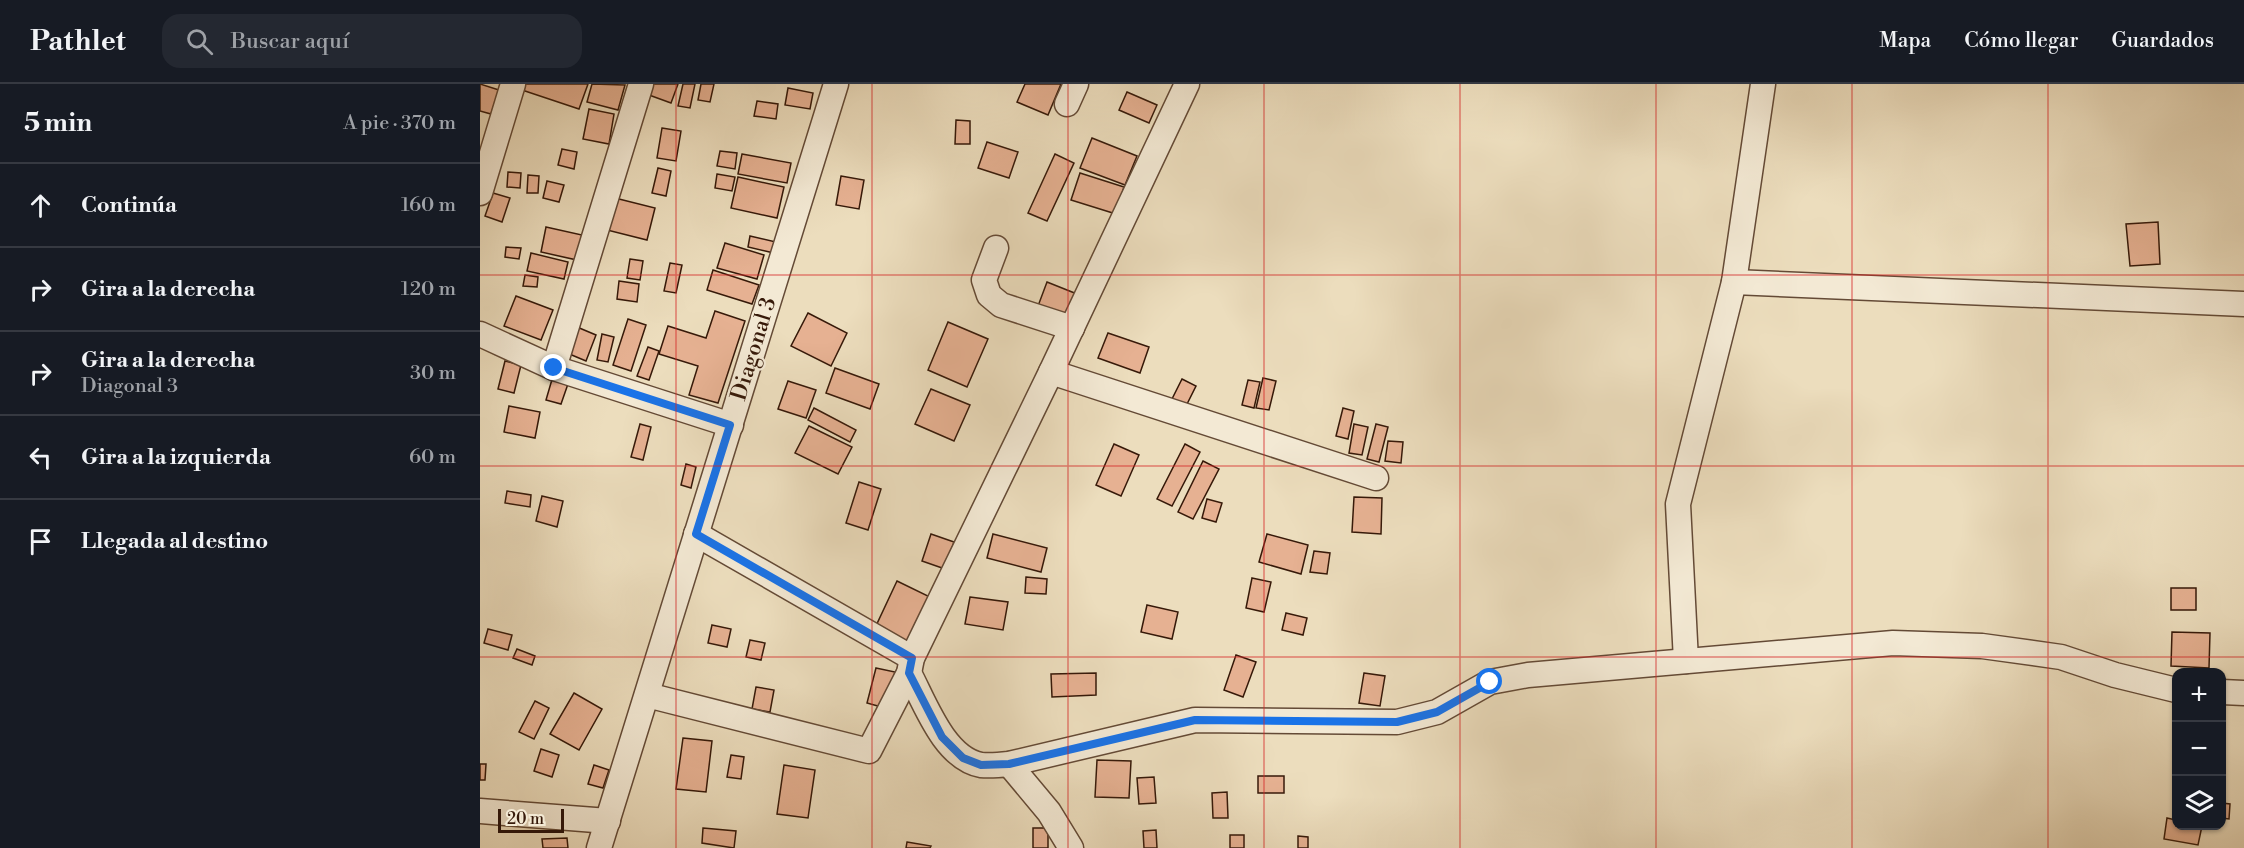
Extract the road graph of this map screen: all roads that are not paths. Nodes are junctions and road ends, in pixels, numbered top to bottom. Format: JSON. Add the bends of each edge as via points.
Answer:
{"nodes":[{"id":1,"x":513,"y":84,"type":"edge"},
{"id":2,"x":641,"y":84,"type":"edge"},
{"id":3,"x":836,"y":84,"type":"edge"},
{"id":4,"x":1187,"y":84,"type":"edge"},
{"id":5,"x":1763,"y":84,"type":"edge"},
{"id":6,"x":480,"y":193,"type":"edge"},
{"id":7,"x":996,"y":248,"type":"dead end"},
{"id":8,"x":1734,"y":282,"type":"junction"},
{"id":9,"x":2244,"y":304,"type":"edge"},
{"id":10,"x":1072,"y":328,"type":"junction"},
{"id":11,"x":480,"y":334,"type":"edge"},
{"id":12,"x":554,"y":368,"type":"junction"},
{"id":13,"x":1051,"y":372,"type":"junction"},
{"id":14,"x":730,"y":425,"type":"junction"},
{"id":15,"x":1376,"y":478,"type":"dead end"},
{"id":16,"x":696,"y":534,"type":"junction"},
{"id":17,"x":1686,"y":661,"type":"junction"},
{"id":18,"x":910,"y":666,"type":"junction"},
{"id":19,"x":2172,"y":689,"type":"edge"},
{"id":20,"x":2226,"y":693,"type":"edge"},
{"id":21,"x":2244,"y":693,"type":"edge"},
{"id":22,"x":647,"y":695,"type":"junction"},
{"id":23,"x":1009,"y":764,"type":"junction"},
{"id":24,"x":480,"y":811,"type":"edge"},
{"id":25,"x":608,"y":821,"type":"junction"},
{"id":26,"x":599,"y":848,"type":"edge"},
{"id":27,"x":1071,"y":848,"type":"edge"}],
"edges":[{"from":1,"to":6,"type":"street"},
{"from":2,"to":12,"type":"street"},
{"from":3,"to":14,"type":"street","name":"Diagonal 3"},
{"from":4,"to":10,"type":"street"},
{"from":5,"to":8,"type":"street"},
{"from":7,"to":10,"type":"street","via":[[984,280],[989,295],[1001,305]]},
{"from":8,"to":9,"type":"street"},
{"from":8,"to":17,"type":"street","via":[[1678,504]]},
{"from":10,"to":13,"type":"street"},
{"from":11,"to":12,"type":"street"},
{"from":12,"to":14,"type":"street"},
{"from":13,"to":15,"type":"street"},
{"from":13,"to":18,"type":"street"},
{"from":14,"to":16,"type":"street","name":"Diagonal 3"},
{"from":16,"to":18,"type":"street"},
{"from":16,"to":22,"type":"street","name":"Diagonal 3"},
{"from":17,"to":19,"type":"street","via":[[1893,643],[1982,646],[2061,657]]},
{"from":17,"to":23,"type":"street","via":[[1490,682],[1437,712],[1397,722],[1195,720]]},
{"from":18,"to":22,"type":"street","via":[[869,751]]},
{"from":18,"to":23,"type":"street","via":[[942,737],[963,758],[981,765]]},
{"from":20,"to":21,"type":"street"},
{"from":22,"to":25,"type":"street","name":"Diagonal 3"},
{"from":23,"to":27,"type":"street","via":[[1049,812]]},
{"from":24,"to":25,"type":"street"},
{"from":25,"to":26,"type":"street","name":"Diagonal 3"}]}
